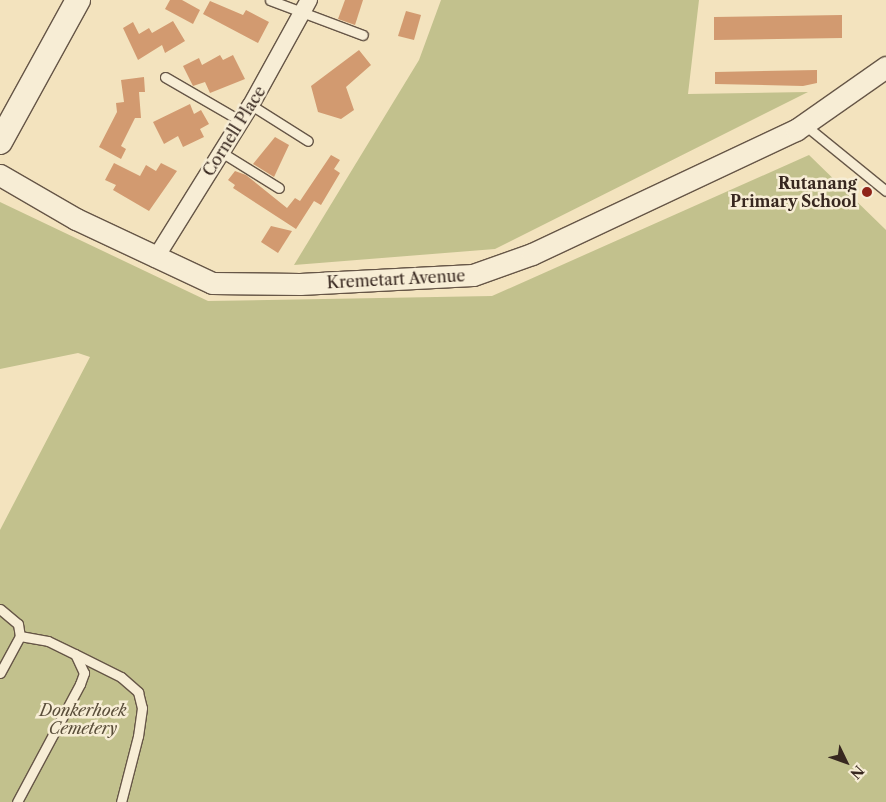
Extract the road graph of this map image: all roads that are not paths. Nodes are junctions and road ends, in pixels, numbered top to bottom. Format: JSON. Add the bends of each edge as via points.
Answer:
{"nodes":[{"id":1,"x":78,"y":0,"type":"edge"},
{"id":2,"x":270,"y":0,"type":"edge"},
{"id":3,"x":306,"y":8,"type":"edge"},
{"id":4,"x":363,"y":35,"type":"dead end"},
{"id":5,"x":886,"y":67,"type":"edge"},
{"id":6,"x":165,"y":77,"type":"dead end"},
{"id":7,"x":251,"y":105,"type":"junction"},
{"id":8,"x":241,"y":121,"type":"junction"},
{"id":9,"x":805,"y":125,"type":"junction"},
{"id":10,"x":308,"y":141,"type":"dead end"},
{"id":11,"x":0,"y":142,"type":"edge"},
{"id":12,"x":221,"y":152,"type":"junction"},
{"id":13,"x":0,"y":175,"type":"edge"},
{"id":14,"x":279,"y":188,"type":"dead end"},
{"id":15,"x":886,"y":190,"type":"edge"},
{"id":16,"x":155,"y":259,"type":"junction"},
{"id":17,"x":0,"y":609,"type":"edge"},
{"id":18,"x":20,"y":636,"type":"junction"},
{"id":19,"x":75,"y":654,"type":"junction"},
{"id":20,"x":0,"y":672,"type":"edge"},
{"id":21,"x":18,"y":802,"type":"edge"},
{"id":22,"x":120,"y":802,"type":"edge"}],
"edges":[{"from":1,"to":11,"type":"main road"},
{"from":2,"to":3,"type":"lane"},
{"from":3,"to":4,"type":"lane"},
{"from":3,"to":7,"type":"street","name":"Cornell Place"},
{"from":5,"to":9,"type":"street","name":"Kremetart Avenue"},
{"from":6,"to":8,"type":"lane"},
{"from":7,"to":8,"type":"street","name":"Cornell Place"},
{"from":7,"to":10,"type":"lane"},
{"from":8,"to":12,"type":"street","name":"Cornell Place"},
{"from":9,"to":15,"type":"lane"},
{"from":9,"to":16,"type":"street","name":"Kremetart Avenue","via":[[532,254],[473,275],[231,284],[212,283]]},
{"from":12,"to":14,"type":"lane"},
{"from":12,"to":16,"type":"street","name":"Cornell Place"},
{"from":13,"to":16,"type":"street","name":"Kremetart Avenue"},
{"from":17,"to":18,"type":"lane","via":[[18,624]]},
{"from":18,"to":19,"type":"lane","via":[[48,642]]},
{"from":18,"to":20,"type":"lane"},
{"from":19,"to":21,"type":"lane","via":[[82,664],[80,684]]},
{"from":19,"to":22,"type":"lane","via":[[128,682],[138,692],[142,708]]}]}
